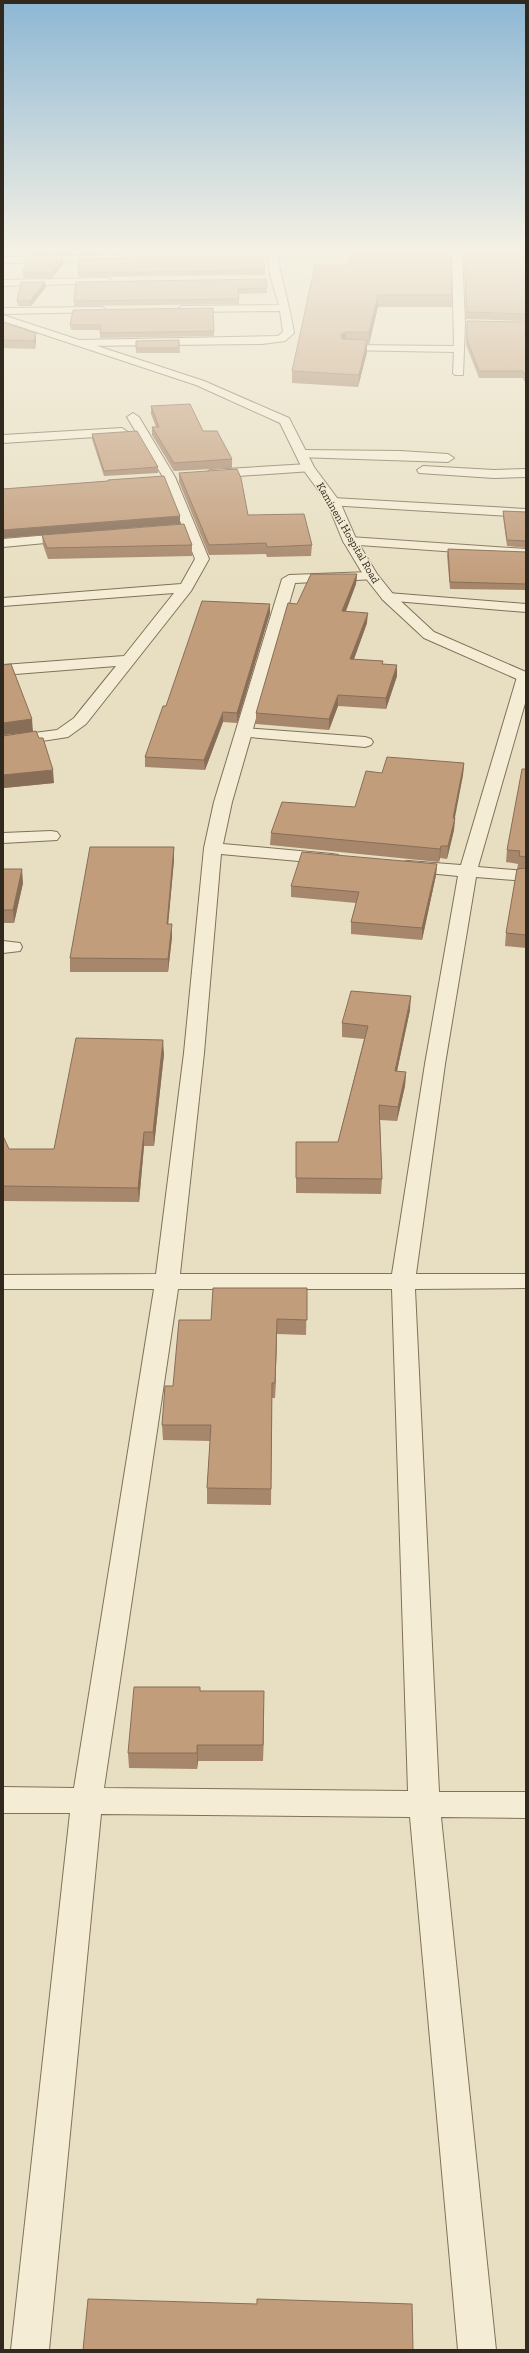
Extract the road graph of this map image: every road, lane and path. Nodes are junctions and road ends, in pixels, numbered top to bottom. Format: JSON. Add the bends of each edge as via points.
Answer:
{"nodes":[{"id":1,"x":136,"y":362,"type":"edge"},
{"id":2,"x":459,"y":362,"type":"edge"},
{"id":3,"x":459,"y":373,"type":"dead end"},
{"id":4,"x":133,"y":417,"type":"dead end"},
{"id":5,"x":141,"y":431,"type":"junction"},
{"id":6,"x":3,"y":439,"type":"edge"},
{"id":7,"x":302,"y":454,"type":"junction"},
{"id":8,"x":400,"y":455,"type":"junction"},
{"id":9,"x":448,"y":458,"type":"dead end"},
{"id":10,"x":308,"y":468,"type":"junction"},
{"id":11,"x":526,"y":473,"type":"edge"},
{"id":12,"x":200,"y":475,"type":"edge"},
{"id":13,"x":184,"y":476,"type":"edge"},
{"id":14,"x":168,"y":477,"type":"junction"},
{"id":15,"x":153,"y":478,"type":"edge"},
{"id":16,"x":333,"y":502,"type":"junction"},
{"id":17,"x":526,"y":513,"type":"edge"},
{"id":18,"x":191,"y":528,"type":"junction"},
{"id":19,"x":175,"y":529,"type":"edge"},
{"id":20,"x":89,"y":536,"type":"edge"},
{"id":21,"x":350,"y":541,"type":"junction"},
{"id":22,"x":3,"y":543,"type":"edge"},
{"id":23,"x":526,"y":553,"type":"edge"},
{"id":24,"x":371,"y":576,"type":"junction"},
{"id":25,"x":186,"y":588,"type":"junction"},
{"id":26,"x":388,"y":598,"type":"junction"},
{"id":27,"x":3,"y":602,"type":"edge"},
{"id":28,"x":526,"y":608,"type":"edge"},
{"id":29,"x":129,"y":660,"type":"junction"},
{"id":30,"x":3,"y":670,"type":"edge"},
{"id":31,"x":525,"y":678,"type":"edge"},
{"id":32,"x":244,"y":733,"type":"junction"},
{"id":33,"x":3,"y":742,"type":"edge"},
{"id":34,"x":364,"y":742,"type":"dead end"},
{"id":35,"x":51,"y":836,"type":"dead end"},
{"id":36,"x":3,"y":838,"type":"edge"},
{"id":37,"x":213,"y":848,"type":"junction"},
{"id":38,"x":352,"y":861,"type":"edge"},
{"id":39,"x":391,"y":864,"type":"edge"},
{"id":40,"x":468,"y":871,"type":"junction"},
{"id":41,"x":526,"y":876,"type":"edge"},
{"id":42,"x":403,"y":1280,"type":"junction"},
{"id":43,"x":526,"y":1281,"type":"edge"},
{"id":44,"x":3,"y":1282,"type":"edge"},
{"id":45,"x":167,"y":1282,"type":"junction"},
{"id":46,"x":3,"y":1800,"type":"edge"},
{"id":47,"x":87,"y":1800,"type":"junction"},
{"id":48,"x":424,"y":1804,"type":"junction"},
{"id":49,"x":526,"y":1805,"type":"edge"},
{"id":50,"x":30,"y":2350,"type":"edge"},
{"id":51,"x":477,"y":2350,"type":"edge"}],
"edges":[{"from":1,"to":7,"type":"street","name":"Kamineni Hospital Road","via":[[200,383],[285,421]]},
{"from":2,"to":3,"type":"street"},
{"from":4,"to":5,"type":"street"},
{"from":5,"to":6,"type":"street"},
{"from":5,"to":14,"type":"street"},
{"from":7,"to":8,"type":"street"},
{"from":7,"to":10,"type":"street","name":"Kamineni Hospital Road"},
{"from":8,"to":9,"type":"street"},
{"from":8,"to":11,"type":"street","via":[[398,461],[404,467],[428,471]]},
{"from":10,"to":12,"type":"street"},
{"from":10,"to":16,"type":"street","name":"Kamineni Hospital Road"},
{"from":13,"to":14,"type":"street"},
{"from":14,"to":15,"type":"street"},
{"from":14,"to":18,"type":"street"},
{"from":16,"to":17,"type":"street"},
{"from":16,"to":21,"type":"street","name":"Kamineni Hospital Road"},
{"from":18,"to":19,"type":"street"},
{"from":18,"to":25,"type":"street","via":[[202,559]]},
{"from":20,"to":22,"type":"street"},
{"from":21,"to":23,"type":"street"},
{"from":21,"to":24,"type":"street","name":"Kamineni Hospital Road"},
{"from":24,"to":26,"type":"street","name":"Kamineni Hospital Road"},
{"from":24,"to":32,"type":"street","via":[[289,579]]},
{"from":25,"to":27,"type":"street"},
{"from":25,"to":29,"type":"street"},
{"from":26,"to":28,"type":"street"},
{"from":26,"to":31,"type":"street","name":"Kamineni Hospital Road","via":[[429,635]]},
{"from":29,"to":30,"type":"street"},
{"from":29,"to":33,"type":"street","via":[[80,721],[62,734]]},
{"from":31,"to":40,"type":"street"},
{"from":32,"to":34,"type":"street"},
{"from":32,"to":37,"type":"street","via":[[223,802]]},
{"from":35,"to":36,"type":"street"},
{"from":37,"to":38,"type":"street"},
{"from":37,"to":45,"type":"street","via":[[194,1053]]},
{"from":39,"to":40,"type":"street"},
{"from":40,"to":41,"type":"street"},
{"from":40,"to":42,"type":"street","via":[[435,1064]]},
{"from":42,"to":43,"type":"street"},
{"from":42,"to":45,"type":"street"},
{"from":42,"to":48,"type":"street"},
{"from":44,"to":45,"type":"street"},
{"from":45,"to":47,"type":"street"},
{"from":46,"to":47,"type":"street"},
{"from":47,"to":48,"type":"street"},
{"from":47,"to":50,"type":"street"},
{"from":48,"to":49,"type":"street"},
{"from":48,"to":51,"type":"street"}]}
